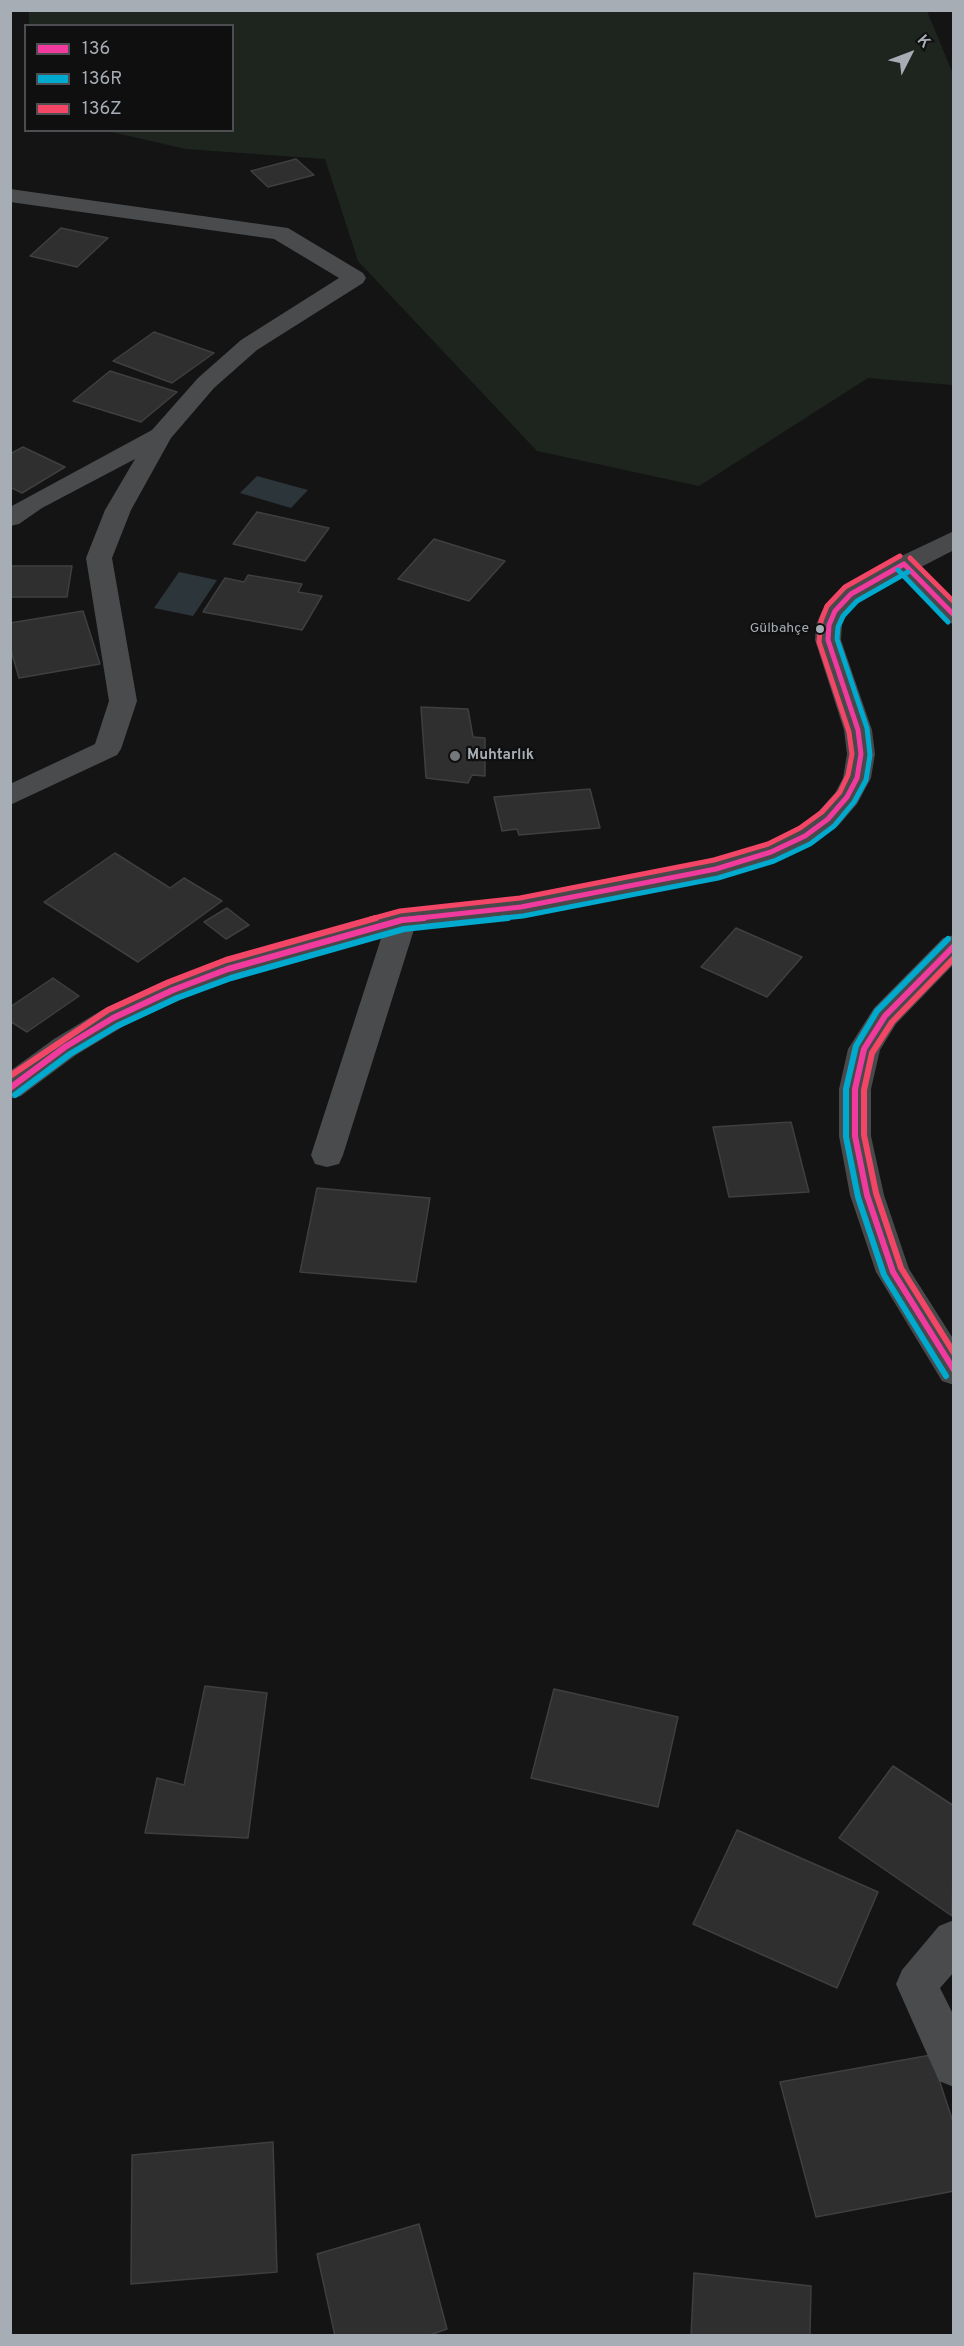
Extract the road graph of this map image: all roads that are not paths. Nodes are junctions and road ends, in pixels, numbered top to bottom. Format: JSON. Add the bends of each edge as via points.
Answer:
{"nodes":[{"id":1,"x":10,"y":195,"type":"edge"},
{"id":2,"x":160,"y":435,"type":"junction"},
{"id":3,"x":10,"y":519,"type":"edge"},
{"id":4,"x":954,"y":539,"type":"edge"},
{"id":5,"x":904,"y":564,"type":"junction"},
{"id":6,"x":954,"y":616,"type":"edge"},
{"id":7,"x":10,"y":796,"type":"edge"},
{"id":8,"x":402,"y":920,"type":"junction"},
{"id":9,"x":954,"y":945,"type":"edge"},
{"id":10,"x":10,"y":1088,"type":"edge"},
{"id":11,"x":327,"y":1155,"type":"dead end"},
{"id":12,"x":954,"y":1371,"type":"edge"},
{"id":13,"x":954,"y":1940,"type":"edge"},
{"id":14,"x":954,"y":2067,"type":"edge"}],
"edges":[{"from":1,"to":2,"type":"street","via":[[280,233],[355,278],[249,345],[206,383]]},
{"from":2,"to":3,"type":"street"},
{"from":2,"to":7,"type":"street","via":[[118,510],[99,558],[123,701],[106,749]]},
{"from":4,"to":5,"type":"street"},
{"from":5,"to":6,"type":"street"},
{"from":5,"to":8,"type":"street","via":[[851,594],[835,611],[829,625],[828,640],[858,730],[861,754],[857,778],[847,797],[828,819],[805,836],[771,852],[716,869],[521,907]]},
{"from":8,"to":10,"type":"street","via":[[238,966],[173,990],[65,1047]]},
{"from":8,"to":11,"type":"street"},
{"from":9,"to":12,"type":"street","via":[[885,1016],[869,1041],[864,1049],[855,1101],[855,1136],[867,1195],[893,1272]]},
{"from":13,"to":14,"type":"street","via":[[917,1984]]}]}
